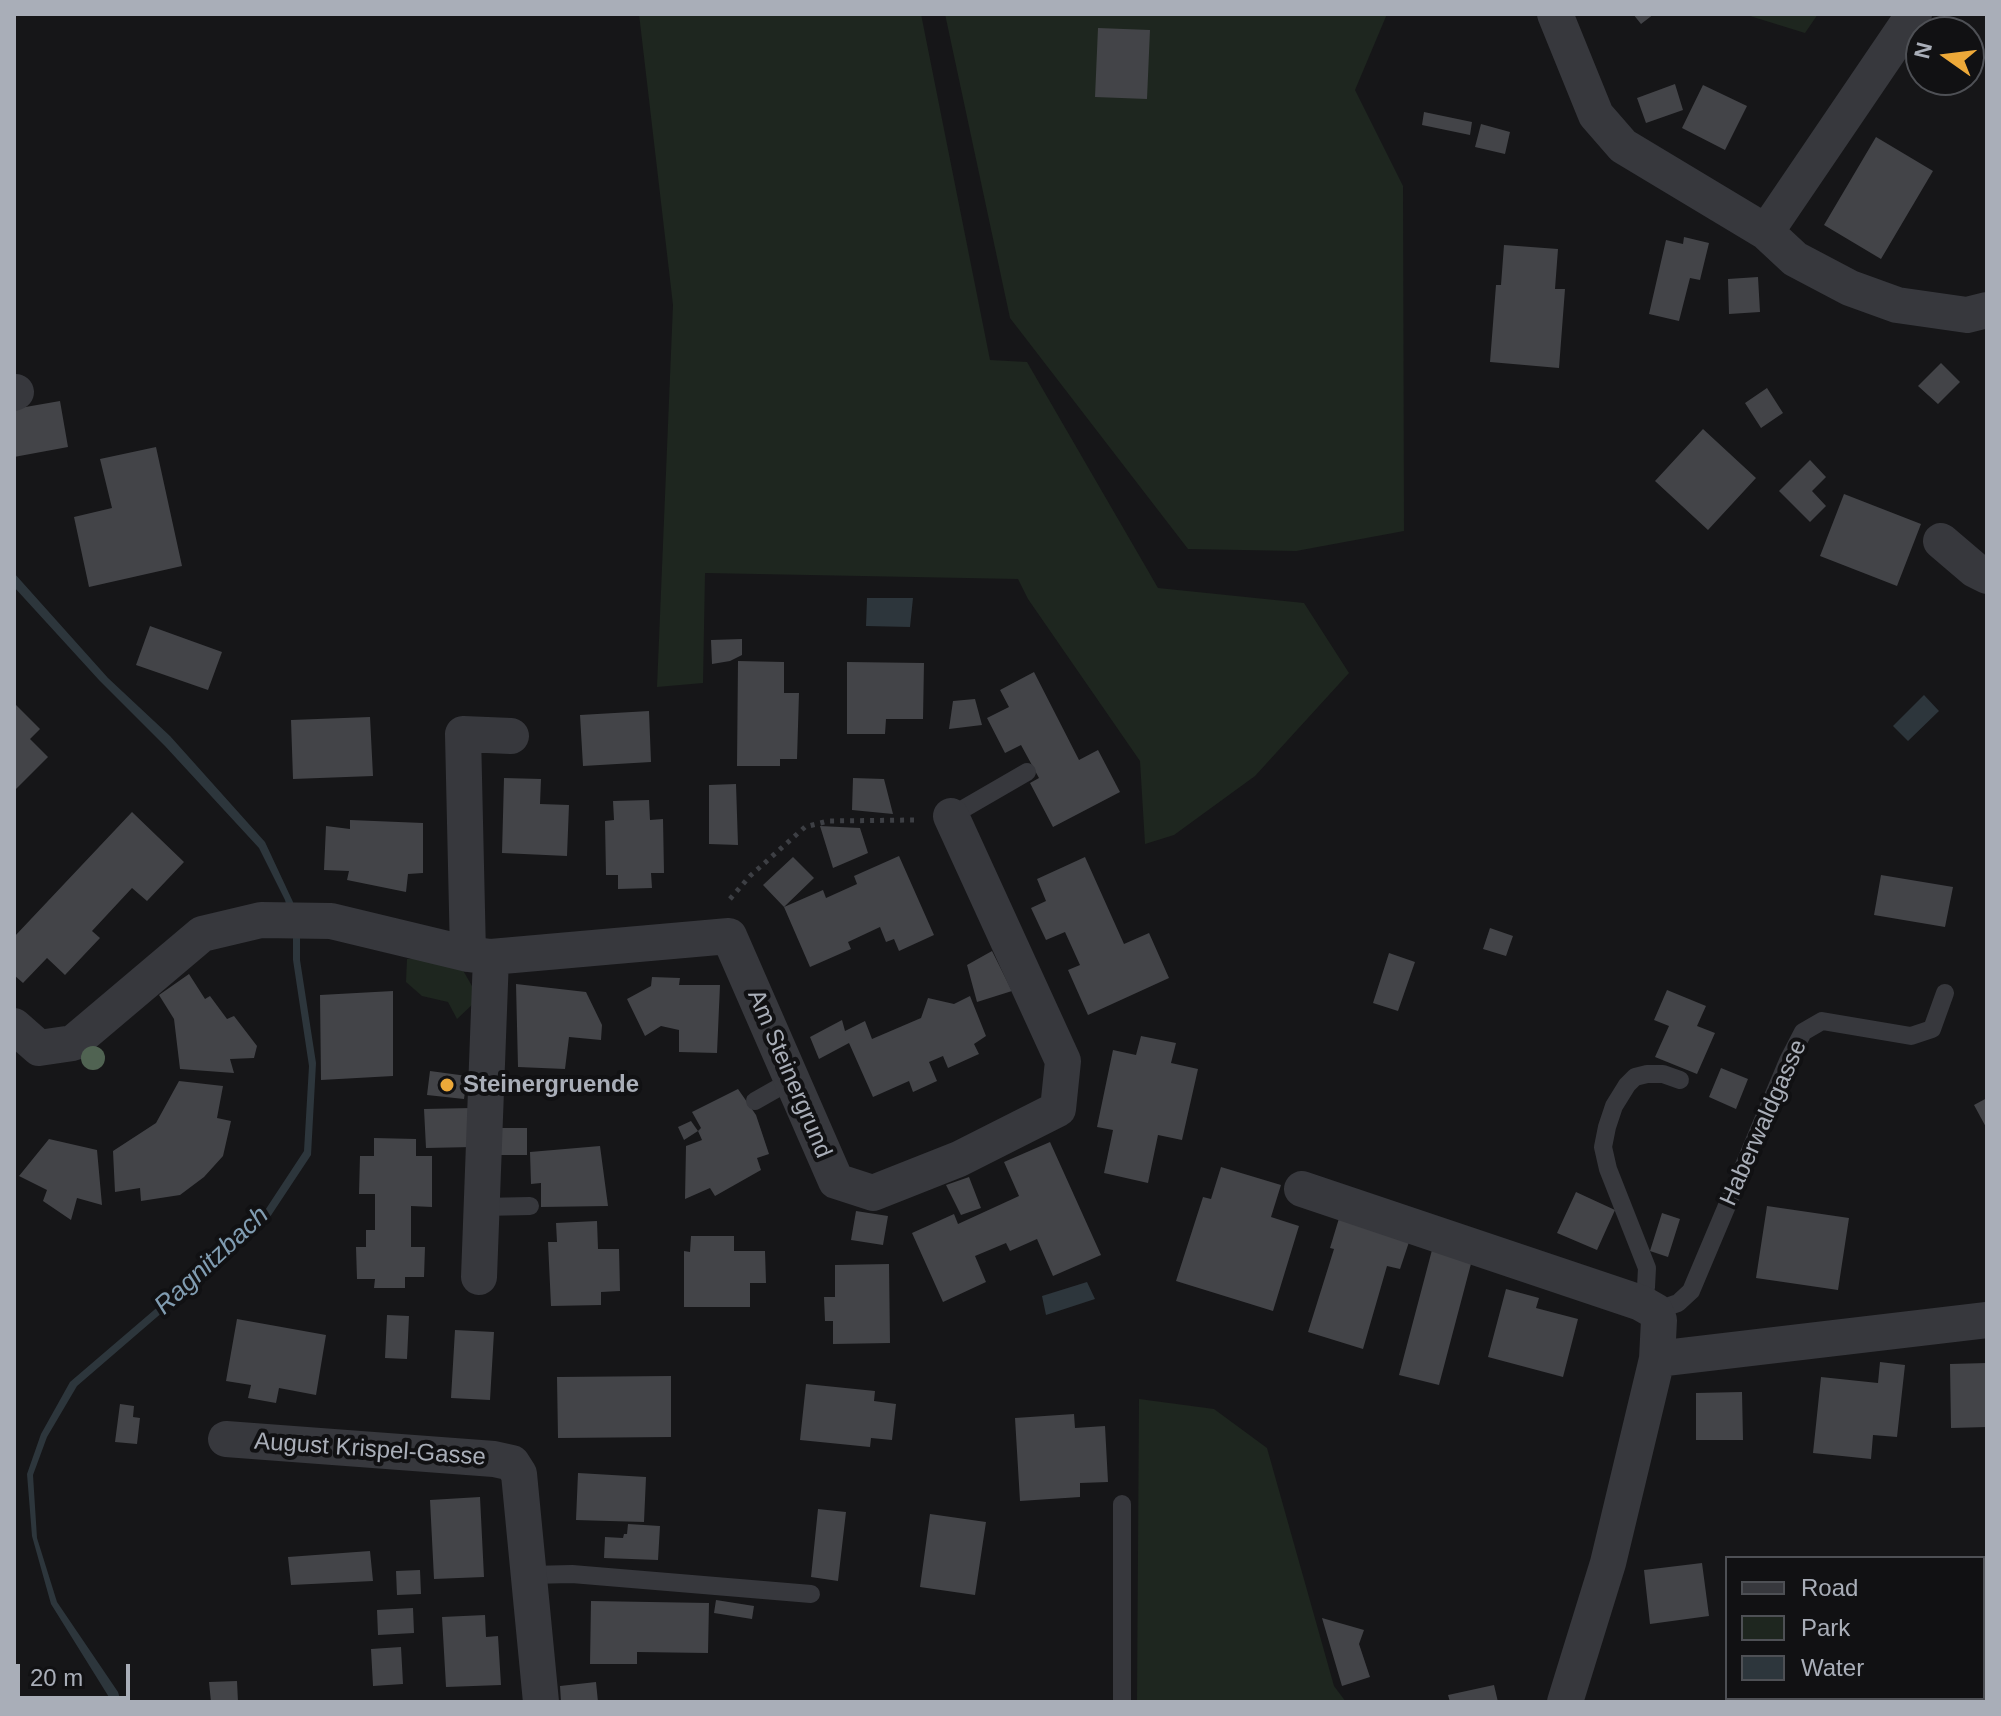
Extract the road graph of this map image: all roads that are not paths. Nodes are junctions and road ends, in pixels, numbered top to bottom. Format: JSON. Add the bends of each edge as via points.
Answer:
{"nodes":[{"id":1,"x":1555,"y":14,"type":"edge"},
{"id":2,"x":1914,"y":14,"type":"edge"},
{"id":3,"x":1766,"y":232,"type":"junction"},
{"id":4,"x":1987,"y":310,"type":"edge"},
{"id":5,"x":1941,"y":541,"type":"dead end"},
{"id":6,"x":1987,"y":576,"type":"edge"},
{"id":7,"x":511,"y":736,"type":"dead end"},
{"id":8,"x":1027,"y":772,"type":"dead end"},
{"id":9,"x":951,"y":816,"type":"joint"},
{"id":10,"x":479,"y":956,"type":"junction"},
{"id":11,"x":1945,"y":993,"type":"dead end"},
{"id":12,"x":14,"y":1026,"type":"edge"},
{"id":13,"x":792,"y":1080,"type":"junction"},
{"id":14,"x":1680,"y":1080,"type":"dead end"},
{"id":15,"x":755,"y":1101,"type":"dead end"},
{"id":16,"x":1302,"y":1189,"type":"dead end"},
{"id":17,"x":530,"y":1206,"type":"dead end"},
{"id":18,"x":482,"y":1207,"type":"junction"},
{"id":19,"x":479,"y":1277,"type":"dead end"},
{"id":20,"x":1648,"y":1307,"type":"junction"},
{"id":21,"x":1987,"y":1320,"type":"edge"},
{"id":22,"x":1657,"y":1359,"type":"junction"},
{"id":23,"x":226,"y":1439,"type":"dead end"},
{"id":24,"x":1122,"y":1504,"type":"dead end"},
{"id":25,"x":529,"y":1575,"type":"junction"},
{"id":26,"x":811,"y":1594,"type":"dead end"},
{"id":27,"x":541,"y":1702,"type":"edge"},
{"id":28,"x":1122,"y":1702,"type":"edge"},
{"id":29,"x":1565,"y":1702,"type":"edge"}],
"edges":[{"from":1,"to":3,"type":"street","via":[[1596,115],[1623,146]]},
{"from":2,"to":3,"type":"street"},
{"from":3,"to":4,"type":"street","via":[[1795,259],[1897,305],[1967,315]]},
{"from":5,"to":6,"type":"street"},
{"from":7,"to":10,"type":"street","via":[[463,734]]},
{"from":8,"to":9,"type":"lane"},
{"from":9,"to":13,"type":"street","name":"Am Steinergrund","via":[[1063,1061],[1058,1109],[959,1159],[873,1193],[836,1181]]},
{"from":10,"to":12,"type":"street","name":"Am Steinergrund","via":[[331,921],[261,920],[202,934],[73,1043],[39,1048]]},
{"from":10,"to":13,"type":"street","name":"Am Steinergrund","via":[[729,936]]},
{"from":10,"to":18,"type":"street"},
{"from":11,"to":20,"type":"lane","name":"Haberwaldgasse","via":[[1932,1029],[1911,1036],[1822,1021],[1803,1032],[1691,1291],[1678,1303]]},
{"from":13,"to":15,"type":"lane"},
{"from":14,"to":20,"type":"lane","via":[[1663,1074],[1635,1077],[1614,1106],[1603,1147],[1647,1268]]},
{"from":16,"to":20,"type":"street"},
{"from":17,"to":18,"type":"lane"},
{"from":18,"to":19,"type":"street"},
{"from":20,"to":22,"type":"street","via":[[1659,1320]]},
{"from":21,"to":22,"type":"street"},
{"from":22,"to":29,"type":"street","via":[[1608,1563]]},
{"from":23,"to":25,"type":"street","name":"August Krispel-Gasse","via":[[512,1463],[519,1474]]},
{"from":24,"to":28,"type":"lane"},
{"from":25,"to":26,"type":"lane"},
{"from":25,"to":27,"type":"street","name":"August Krispel-Gasse"}]}
